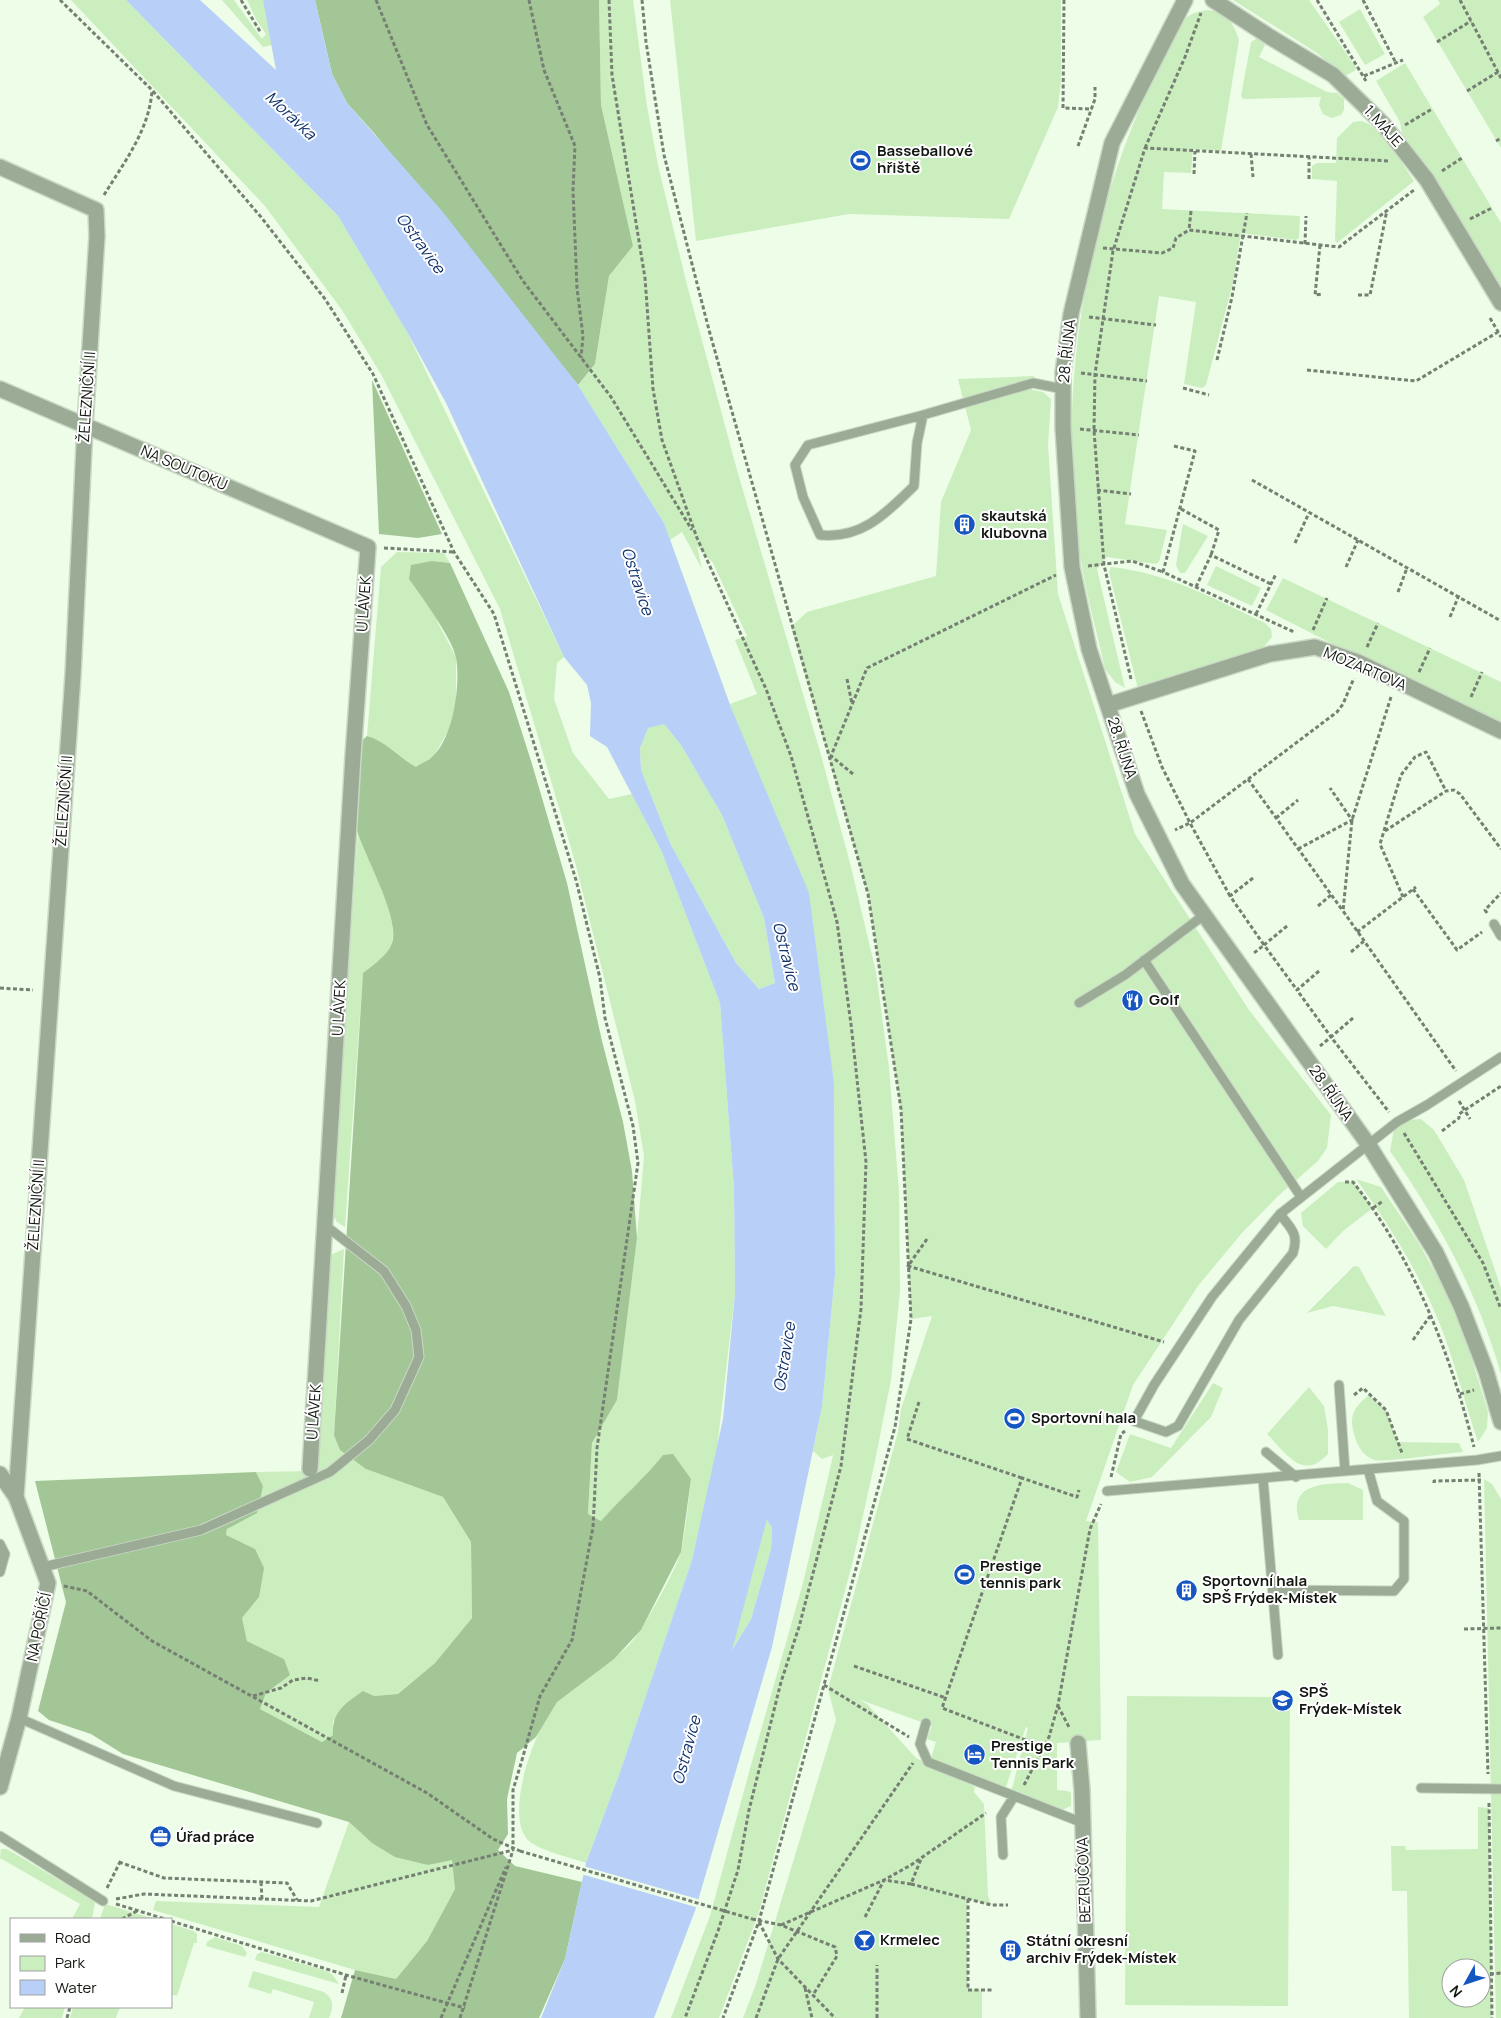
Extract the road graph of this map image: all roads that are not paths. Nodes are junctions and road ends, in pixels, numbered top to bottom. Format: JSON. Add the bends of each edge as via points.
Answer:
{"nodes":[{"id":1,"x":1185,"y":0,"type":"edge"},
{"id":2,"x":1208,"y":4,"type":"edge"},
{"id":3,"x":0,"y":167,"type":"edge"},
{"id":4,"x":1501,"y":303,"type":"edge"},
{"id":5,"x":0,"y":389,"type":"edge"},
{"id":6,"x":1063,"y":389,"type":"junction"},
{"id":7,"x":923,"y":415,"type":"junction"},
{"id":8,"x":85,"y":426,"type":"junction"},
{"id":9,"x":368,"y":547,"type":"joint"},
{"id":10,"x":1108,"y":705,"type":"junction"},
{"id":11,"x":1501,"y":731,"type":"edge"},
{"id":12,"x":1204,"y":915,"type":"junction"},
{"id":13,"x":1494,"y":924,"type":"road end"},
{"id":14,"x":1501,"y":936,"type":"edge"},
{"id":15,"x":1144,"y":960,"type":"junction"},
{"id":16,"x":1080,"y":1003,"type":"dead end"},
{"id":17,"x":1501,"y":1057,"type":"edge"},
{"id":18,"x":1368,"y":1144,"type":"junction"},
{"id":19,"x":1301,"y":1197,"type":"junction"},
{"id":20,"x":1280,"y":1214,"type":"junction"},
{"id":21,"x":326,"y":1226,"type":"junction"},
{"id":22,"x":1339,"y":1385,"type":"dead end"},
{"id":23,"x":1501,"y":1422,"type":"edge"},
{"id":24,"x":1266,"y":1452,"type":"dead end"},
{"id":25,"x":1501,"y":1456,"type":"edge"},
{"id":26,"x":310,"y":1469,"type":"dead end"},
{"id":27,"x":1368,"y":1469,"type":"junction"},
{"id":28,"x":1345,"y":1471,"type":"junction"},
{"id":29,"x":0,"y":1474,"type":"edge"},
{"id":30,"x":1296,"y":1477,"type":"junction"},
{"id":31,"x":1263,"y":1478,"type":"junction"},
{"id":32,"x":1107,"y":1491,"type":"road end"},
{"id":33,"x":16,"y":1497,"type":"junction"},
{"id":34,"x":0,"y":1544,"type":"edge"},
{"id":35,"x":43,"y":1567,"type":"junction"},
{"id":36,"x":0,"y":1572,"type":"edge"},
{"id":37,"x":1274,"y":1590,"type":"junction"},
{"id":38,"x":1278,"y":1655,"type":"dead end"},
{"id":39,"x":19,"y":1718,"type":"junction"},
{"id":40,"x":926,"y":1723,"type":"dead end"},
{"id":41,"x":1078,"y":1743,"type":"road end"},
{"id":42,"x":0,"y":1787,"type":"edge"},
{"id":43,"x":1422,"y":1788,"type":"dead end"},
{"id":44,"x":1501,"y":1789,"type":"edge"},
{"id":45,"x":1013,"y":1798,"type":"junction"},
{"id":46,"x":317,"y":1823,"type":"dead end"},
{"id":47,"x":1083,"y":1823,"type":"junction"},
{"id":48,"x":0,"y":1836,"type":"edge"},
{"id":49,"x":1003,"y":1855,"type":"dead end"},
{"id":50,"x":103,"y":1900,"type":"road end"},
{"id":51,"x":1088,"y":2018,"type":"edge"}],
"edges":[{"from":1,"to":6,"type":"street","name":"28. ŘÍJNA","via":[[1112,143],[1071,314]]},
{"from":2,"to":4,"type":"street","name":"1. MÁJE","via":[[1334,74],[1391,133],[1421,184],[1455,227]]},
{"from":3,"to":8,"type":"street","name":"ŽELEZNIČNÍ II","via":[[96,210]]},
{"from":5,"to":8,"type":"street","name":"NA SOUTOKU"},
{"from":6,"to":7,"type":"lane","via":[[1033,383]]},
{"from":6,"to":10,"type":"street","name":"28. ŘÍJNA","via":[[1072,567],[1088,649]]},
{"from":7,"to":7,"type":"lane","via":[[808,445],[796,465],[802,497],[820,535],[838,537],[878,520],[914,486]]},
{"from":8,"to":9,"type":"street","name":"NA SOUTOKU"},
{"from":8,"to":33,"type":"street","name":"ŽELEZNIČNÍ II","via":[[73,675]]},
{"from":9,"to":21,"type":"street","name":"U LÁVEK"},
{"from":10,"to":11,"type":"street","name":"MOZARTOVA","via":[[1270,654],[1315,648],[1360,664]]},
{"from":10,"to":12,"type":"street","name":"28. ŘÍJNA","via":[[1137,794],[1182,884]]},
{"from":12,"to":15,"type":"lane"},
{"from":12,"to":18,"type":"street","name":"28. ŘÍJNA"},
{"from":13,"to":14,"type":"lane"},
{"from":15,"to":16,"type":"lane"},
{"from":15,"to":19,"type":"lane"},
{"from":17,"to":18,"type":"lane","via":[[1397,1122]]},
{"from":18,"to":19,"type":"lane"},
{"from":18,"to":23,"type":"street","name":"28. ŘÍJNA","via":[[1436,1253],[1486,1371]]},
{"from":19,"to":20,"type":"lane"},
{"from":20,"to":20,"type":"lane","via":[[1294,1230],[1297,1241],[1293,1253],[1238,1320],[1178,1426],[1166,1432],[1134,1422],[1212,1297]]},
{"from":21,"to":26,"type":"street","name":"U LÁVEK"},
{"from":21,"to":35,"type":"lane","via":[[384,1271],[406,1306],[416,1330],[419,1357],[395,1410],[369,1440],[330,1472],[201,1530]]},
{"from":22,"to":28,"type":"lane"},
{"from":24,"to":30,"type":"lane"},
{"from":25,"to":27,"type":"lane"},
{"from":27,"to":28,"type":"lane"},
{"from":27,"to":37,"type":"lane","via":[[1377,1501],[1404,1521],[1404,1578],[1394,1591]]},
{"from":28,"to":30,"type":"lane"},
{"from":29,"to":33,"type":"street","name":"NA POŘÍČÍ"},
{"from":30,"to":31,"type":"lane"},
{"from":31,"to":32,"type":"lane"},
{"from":31,"to":37,"type":"lane"},
{"from":33,"to":35,"type":"street","name":"NA POŘÍČÍ"},
{"from":34,"to":36,"type":"lane","via":[[5,1554]]},
{"from":35,"to":39,"type":"street","name":"NA POŘÍČÍ","via":[[48,1583]]},
{"from":37,"to":38,"type":"lane"},
{"from":39,"to":42,"type":"street","name":"NA POŘÍČÍ"},
{"from":39,"to":46,"type":"lane","via":[[174,1786]]},
{"from":40,"to":45,"type":"lane","via":[[920,1744],[928,1762]]},
{"from":41,"to":47,"type":"street","name":"BEZRUČOVA"},
{"from":43,"to":44,"type":"lane"},
{"from":45,"to":47,"type":"lane"},
{"from":45,"to":49,"type":"lane","via":[[1001,1817]]},
{"from":47,"to":51,"type":"street","name":"BEZRUČOVA"},
{"from":48,"to":50,"type":"lane"}]}
